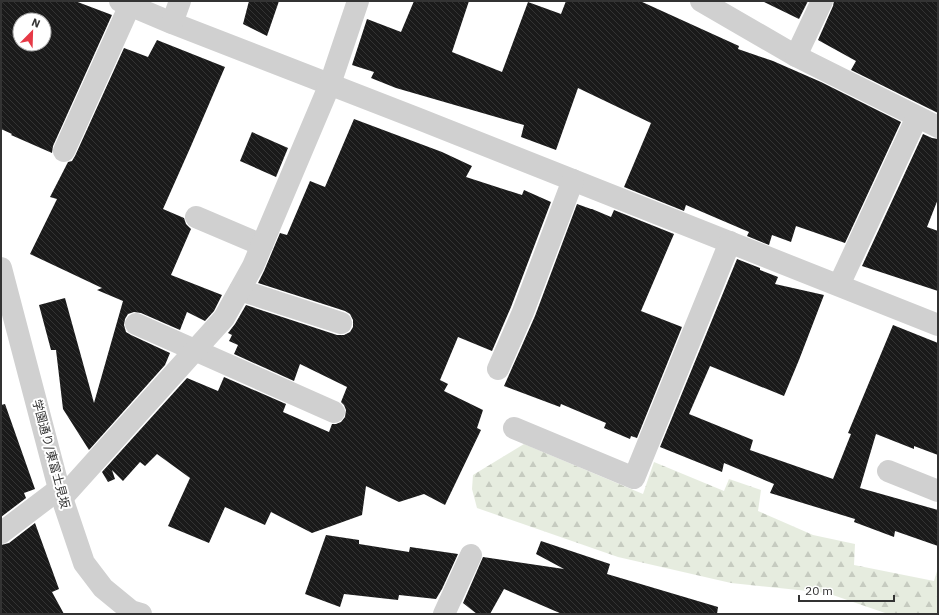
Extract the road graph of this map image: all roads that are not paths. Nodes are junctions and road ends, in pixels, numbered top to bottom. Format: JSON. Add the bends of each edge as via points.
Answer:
{"nodes":[{"id":1,"x":180,"y":1,"type":"edge"},
{"id":2,"x":358,"y":1,"type":"edge"},
{"id":3,"x":701,"y":1,"type":"edge"},
{"id":4,"x":822,"y":1,"type":"edge"},
{"id":5,"x":125,"y":3,"type":"edge"},
{"id":6,"x":172,"y":23,"type":"junction"},
{"id":7,"x":796,"y":56,"type":"junction"},
{"id":8,"x":330,"y":84,"type":"junction"},
{"id":9,"x":918,"y":117,"type":"junction"},
{"id":10,"x":938,"y":127,"type":"edge"},
{"id":11,"x":64,"y":151,"type":"dead end"},
{"id":12,"x":573,"y":180,"type":"junction"},
{"id":13,"x":196,"y":217,"type":"dead end"},
{"id":14,"x":730,"y":242,"type":"junction"},
{"id":15,"x":262,"y":245,"type":"junction"},
{"id":16,"x":1,"y":268,"type":"edge"},
{"id":17,"x":838,"y":285,"type":"junction"},
{"id":18,"x":240,"y":290,"type":"junction"},
{"id":19,"x":341,"y":323,"type":"dead end"},
{"id":20,"x":136,"y":324,"type":"dead end"},
{"id":21,"x":938,"y":325,"type":"edge"},
{"id":22,"x":195,"y":350,"type":"junction"},
{"id":23,"x":498,"y":369,"type":"dead end"},
{"id":24,"x":334,"y":412,"type":"dead end"},
{"id":25,"x":514,"y":428,"type":"dead end"},
{"id":26,"x":888,"y":471,"type":"dead end"},
{"id":27,"x":938,"y":491,"type":"edge"},
{"id":28,"x":61,"y":493,"type":"junction"},
{"id":29,"x":1,"y":532,"type":"edge"},
{"id":30,"x":471,"y":555,"type":"dead end"},
{"id":31,"x":141,"y":614,"type":"edge"},
{"id":32,"x":444,"y":614,"type":"edge"}],
"edges":[{"from":1,"to":6,"type":"street"},
{"from":2,"to":8,"type":"street"},
{"from":3,"to":7,"type":"street"},
{"from":4,"to":7,"type":"street"},
{"from":5,"to":6,"type":"street"},
{"from":5,"to":11,"type":"street"},
{"from":6,"to":8,"type":"street"},
{"from":7,"to":9,"type":"street"},
{"from":8,"to":12,"type":"street"},
{"from":8,"to":15,"type":"street"},
{"from":9,"to":10,"type":"street"},
{"from":9,"to":17,"type":"street"},
{"from":12,"to":14,"type":"street"},
{"from":12,"to":23,"type":"street","via":[[523,312]]},
{"from":13,"to":15,"type":"street"},
{"from":14,"to":17,"type":"street"},
{"from":14,"to":25,"type":"street","via":[[634,478]]},
{"from":15,"to":18,"type":"street"},
{"from":16,"to":28,"type":"street","name":"学園通り/東富士見坂"},
{"from":17,"to":21,"type":"street"},
{"from":18,"to":19,"type":"street"},
{"from":18,"to":22,"type":"street","via":[[224,318]]},
{"from":20,"to":22,"type":"street"},
{"from":22,"to":24,"type":"street"},
{"from":22,"to":28,"type":"street"},
{"from":26,"to":27,"type":"street"},
{"from":28,"to":29,"type":"street"},
{"from":28,"to":31,"type":"street","name":"学園通り/東富士見坂","via":[[84,563],[103,588],[131,611]]},
{"from":30,"to":32,"type":"street"}]}
